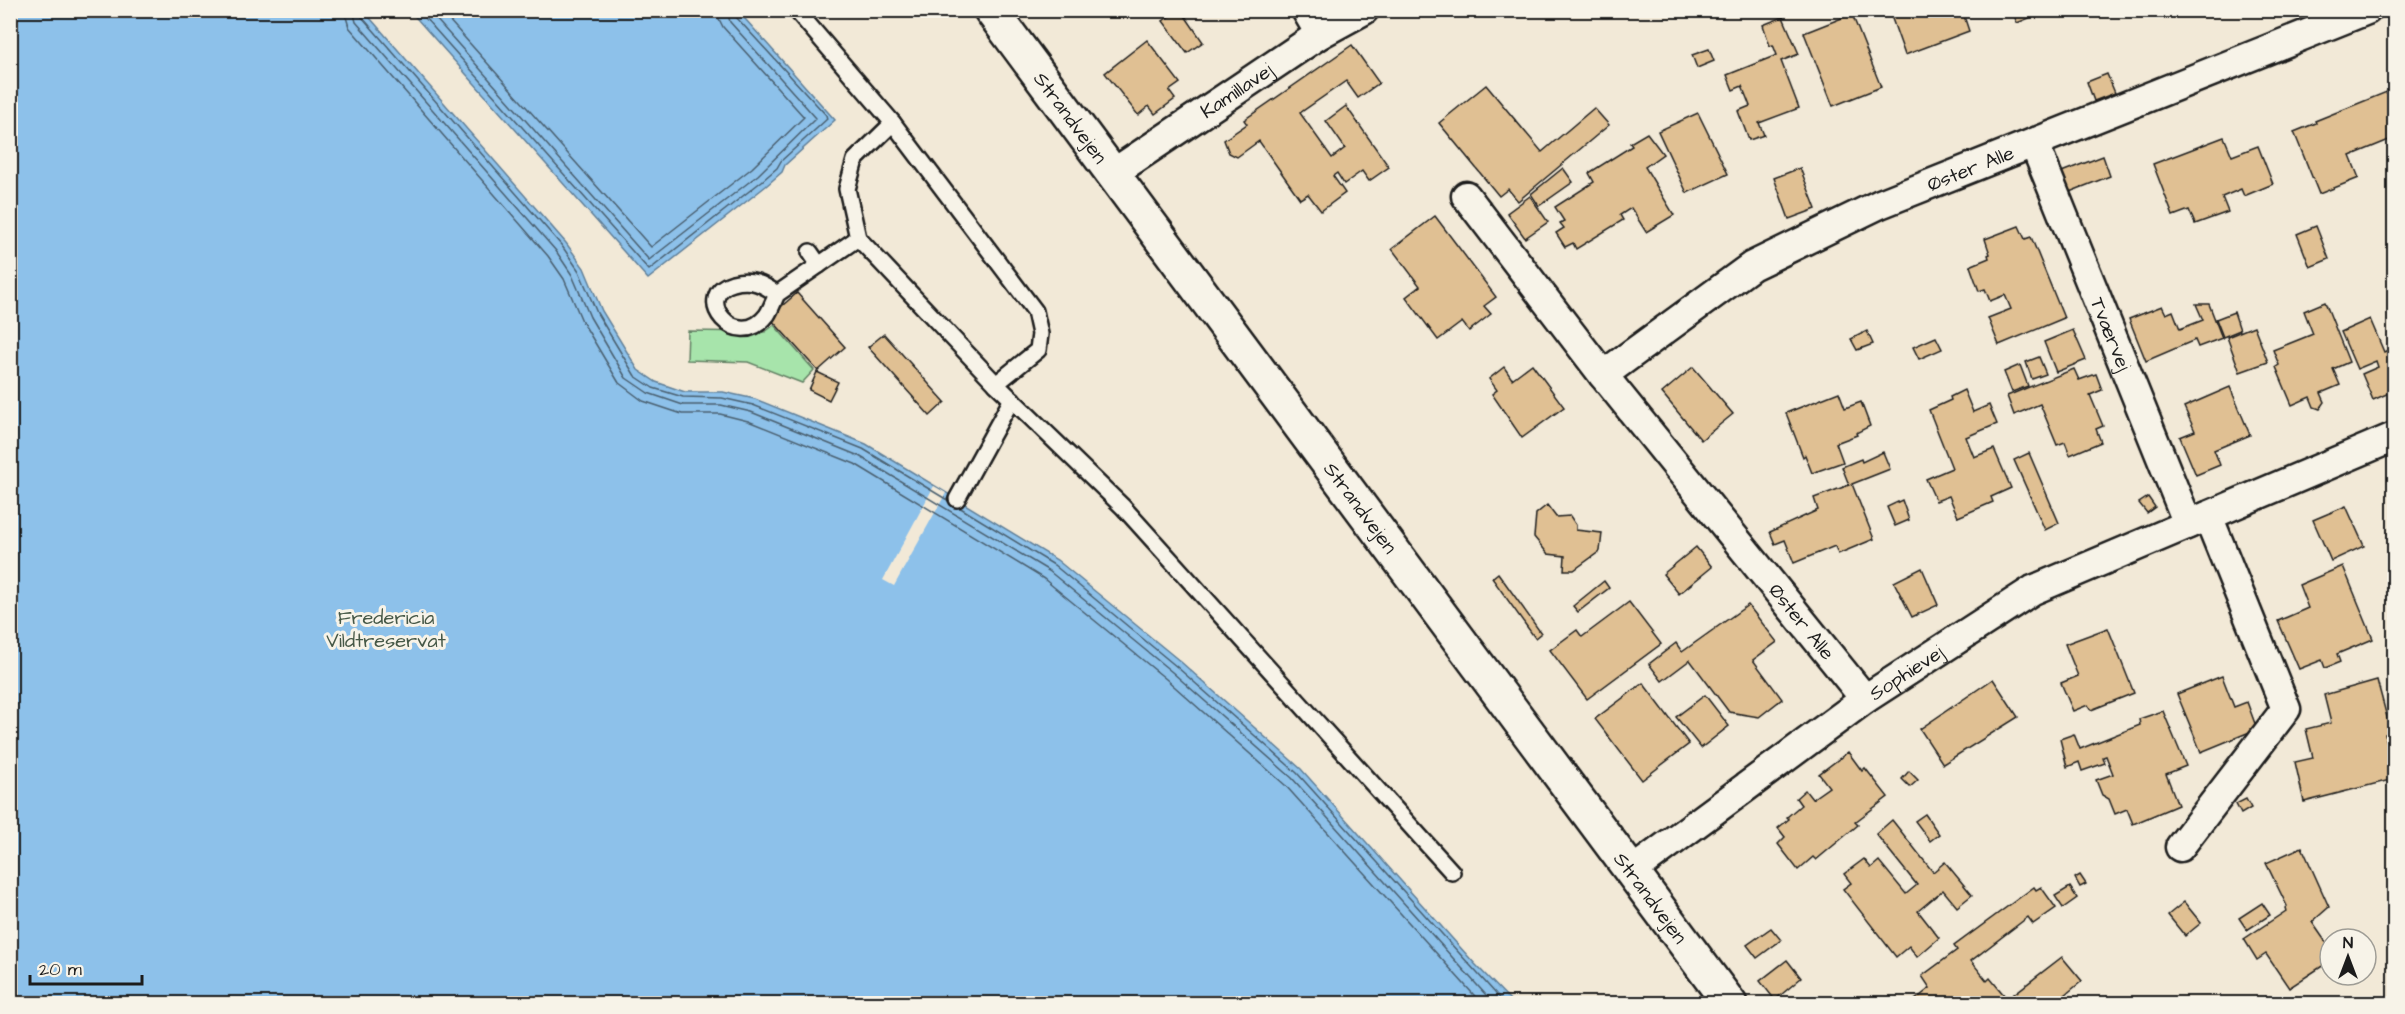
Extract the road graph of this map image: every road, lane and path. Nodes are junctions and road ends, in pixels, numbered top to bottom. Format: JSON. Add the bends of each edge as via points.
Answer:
{"nodes":[{"id":1,"x":796,"y":10,"type":"edge"},
{"id":2,"x":991,"y":10,"type":"edge"},
{"id":3,"x":1364,"y":10,"type":"edge"},
{"id":4,"x":2367,"y":10,"type":"edge"},
{"id":5,"x":1313,"y":22,"type":"edge"},
{"id":6,"x":893,"y":123,"type":"junction"},
{"id":7,"x":2034,"y":143,"type":"junction"},
{"id":8,"x":1112,"y":174,"type":"junction"},
{"id":9,"x":1466,"y":196,"type":"dead end"},
{"id":10,"x":858,"y":237,"type":"junction"},
{"id":11,"x":777,"y":294,"type":"dead end"},
{"id":12,"x":1603,"y":375,"type":"junction"},
{"id":13,"x":996,"y":384,"type":"junction"},
{"id":14,"x":1012,"y":399,"type":"junction"},
{"id":15,"x":2394,"y":437,"type":"edge"},
{"id":16,"x":957,"y":499,"type":"dead end"},
{"id":17,"x":2198,"y":520,"type":"junction"},
{"id":18,"x":1865,"y":699,"type":"junction"},
{"id":19,"x":2180,"y":847,"type":"dead end"},
{"id":20,"x":1452,"y":872,"type":"dead end"},
{"id":21,"x":1631,"y":872,"type":"junction"},
{"id":22,"x":1730,"y":1004,"type":"edge"}],
"edges":[{"from":1,"to":6,"type":"lane"},
{"from":2,"to":8,"type":"street","name":"Strandvejen"},
{"from":3,"to":5,"type":"street","name":"Kamillavej"},
{"from":4,"to":7,"type":"street","name":"Øster Alle"},
{"from":5,"to":8,"type":"street","name":"Kamillavej"},
{"from":6,"to":10,"type":"lane","via":[[855,160],[847,189]]},
{"from":6,"to":13,"type":"lane","via":[[1035,310],[1040,334],[1038,350]]},
{"from":7,"to":12,"type":"street","name":"Øster Alle","via":[[1880,204],[1752,266]]},
{"from":7,"to":17,"type":"street","name":"Tværvej"},
{"from":8,"to":21,"type":"street","name":"Strandvejen"},
{"from":9,"to":12,"type":"street","name":"Øster Alle"},
{"from":10,"to":11,"type":"lane","via":[[815,259]]},
{"from":10,"to":13,"type":"lane"},
{"from":12,"to":18,"type":"street","name":"Øster Alle"},
{"from":13,"to":14,"type":"lane"},
{"from":14,"to":16,"type":"lane"},
{"from":14,"to":20,"type":"lane","via":[[1123,507]]},
{"from":15,"to":17,"type":"street","name":"Sophievej"},
{"from":17,"to":18,"type":"street","name":"Sophievej","via":[[2033,590]]},
{"from":17,"to":19,"type":"street","via":[[2286,709]]},
{"from":18,"to":21,"type":"street","name":"Sophievej"},
{"from":21,"to":22,"type":"street","name":"Strandvejen"}]}
